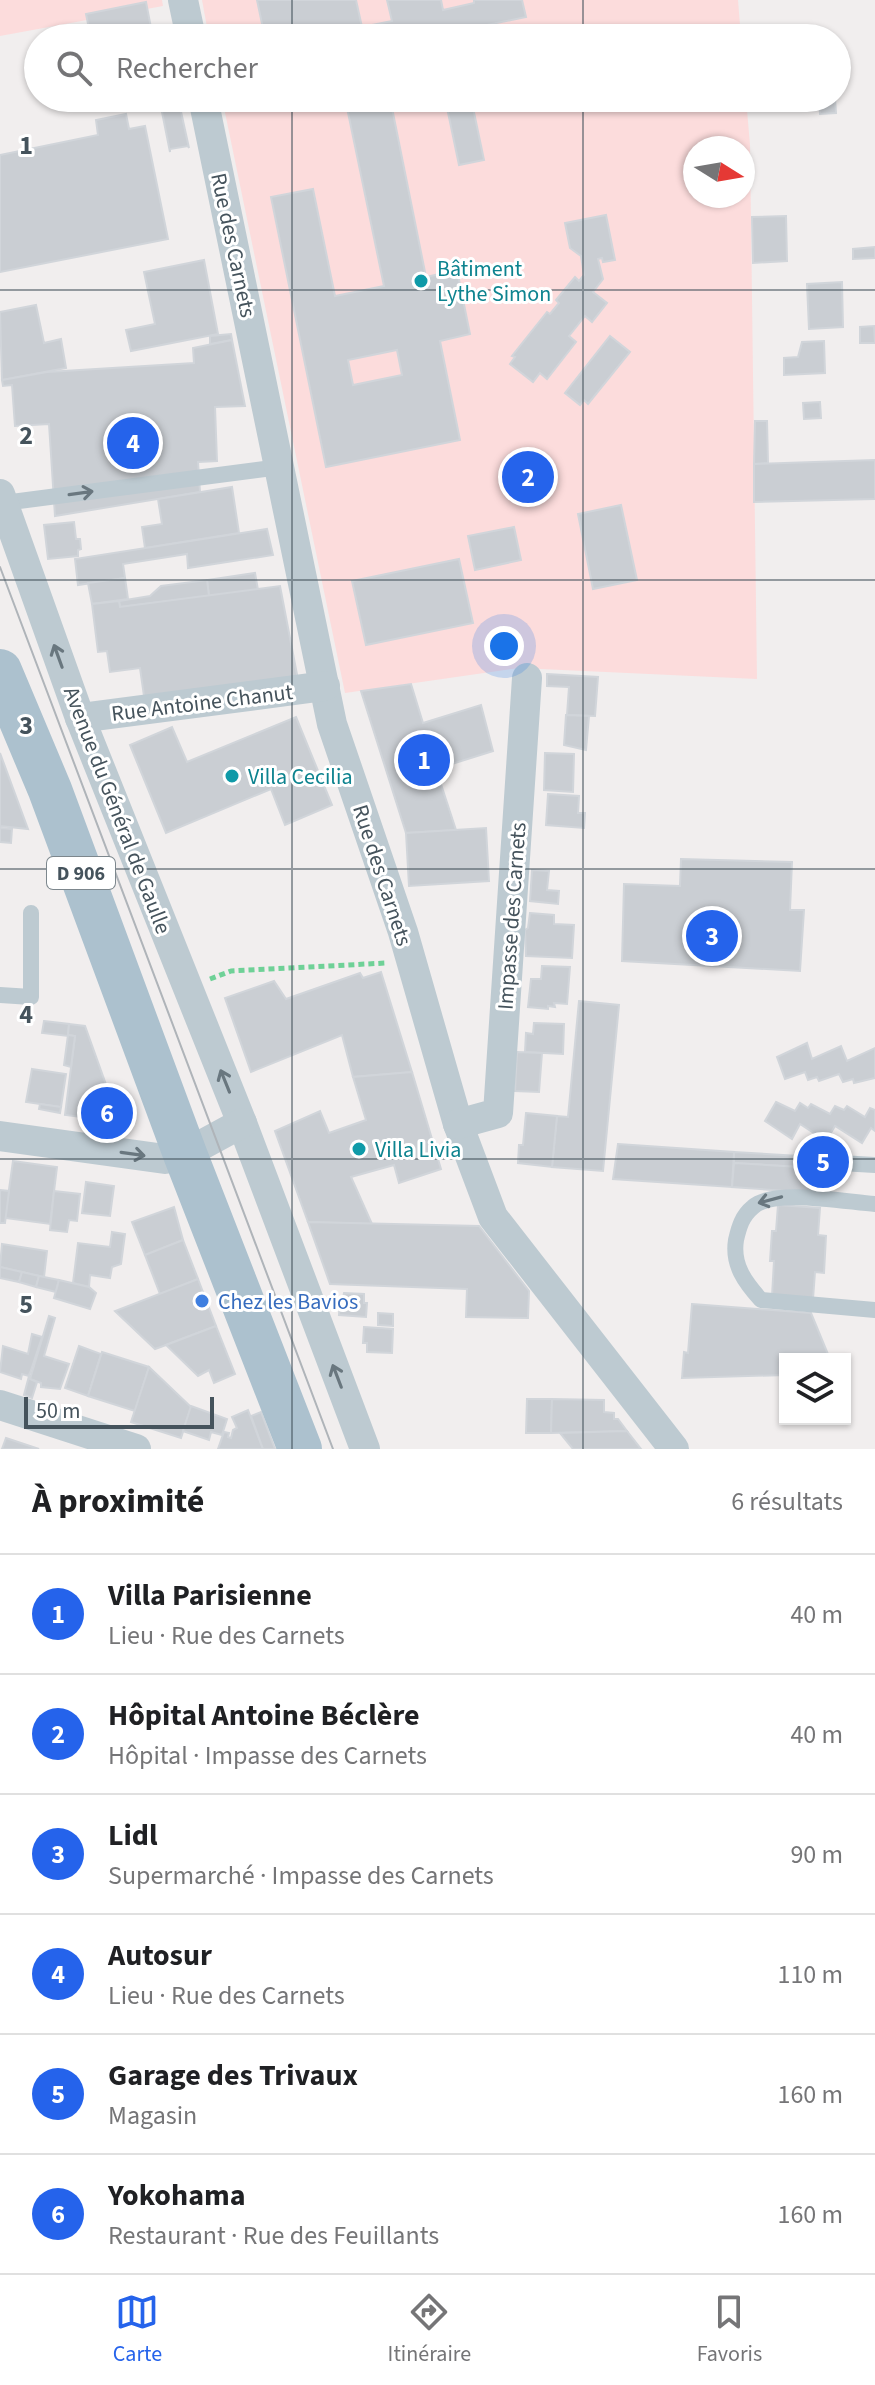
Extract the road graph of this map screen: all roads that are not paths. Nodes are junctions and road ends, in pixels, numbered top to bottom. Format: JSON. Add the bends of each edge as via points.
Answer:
{"nodes":[{"id":1,"x":183,"y":0,"type":"edge"},
{"id":2,"x":188,"y":24,"type":"edge"},
{"id":3,"x":206,"y":112,"type":"edge"},
{"id":4,"x":280,"y":467,"type":"junction"},
{"id":5,"x":2,"y":499,"type":"edge"},
{"id":6,"x":0,"y":671,"type":"edge"},
{"id":7,"x":527,"y":678,"type":"dead end"},
{"id":8,"x":325,"y":686,"type":"junction"},
{"id":9,"x":80,"y":718,"type":"junction"},
{"id":10,"x":31,"y":913,"type":"dead end"},
{"id":11,"x":0,"y":995,"type":"edge"},
{"id":12,"x":242,"y":1123,"type":"junction"},
{"id":13,"x":458,"y":1124,"type":"junction"},
{"id":14,"x":0,"y":1136,"type":"edge"},
{"id":15,"x":185,"y":1154,"type":"junction"},
{"id":16,"x":823,"y":1162,"type":"dead end"},
{"id":17,"x":875,"y":1165,"type":"edge"},
{"id":18,"x":875,"y":1204,"type":"edge"},
{"id":19,"x":875,"y":1310,"type":"edge"},
{"id":20,"x":0,"y":1405,"type":"edge"},
{"id":21,"x":136,"y":1449,"type":"edge"},
{"id":22,"x":300,"y":1449,"type":"edge"},
{"id":23,"x":365,"y":1449,"type":"edge"},
{"id":24,"x":674,"y":1449,"type":"edge"}],
"edges":[{"from":1,"to":2,"type":"street"},
{"from":3,"to":4,"type":"street","name":"Rue des Carnets"},
{"from":5,"to":4,"type":"lane","one_way":true},
{"from":4,"to":8,"type":"street","name":"Rue des Carnets"},
{"from":9,"to":5,"type":"street","name":"Avenue du Général de Gaulle","one_way":true},
{"from":6,"to":15,"type":"main road","number":"D 906","via":[[50,790]]},
{"from":7,"to":13,"type":"street","name":"Impasse des Carnets","via":[[498,1113]]},
{"from":8,"to":9,"type":"street","name":"Rue Antoine Chanut"},
{"from":8,"to":13,"type":"street","name":"Rue des Carnets","via":[[332,724]]},
{"from":12,"to":9,"type":"street","name":"Avenue du Général de Gaulle","one_way":true},
{"from":10,"to":11,"type":"lane","via":[[31,997]]},
{"from":12,"to":15,"type":"street"},
{"from":23,"to":12,"type":"street","name":"Avenue du Général de Gaulle","one_way":true},
{"from":13,"to":24,"type":"street","name":"Rue des Carnets","via":[[493,1217]]},
{"from":14,"to":15,"type":"street","one_way":true,"via":[[165,1159]]},
{"from":15,"to":22,"type":"main road","number":"D 906"},
{"from":16,"to":17,"type":"lane"},
{"from":18,"to":19,"type":"lane","one_way":true,"via":[[778,1196],[754,1205],[740,1223],[734,1250],[742,1279],[761,1300]]},
{"from":20,"to":21,"type":"street"}]}
